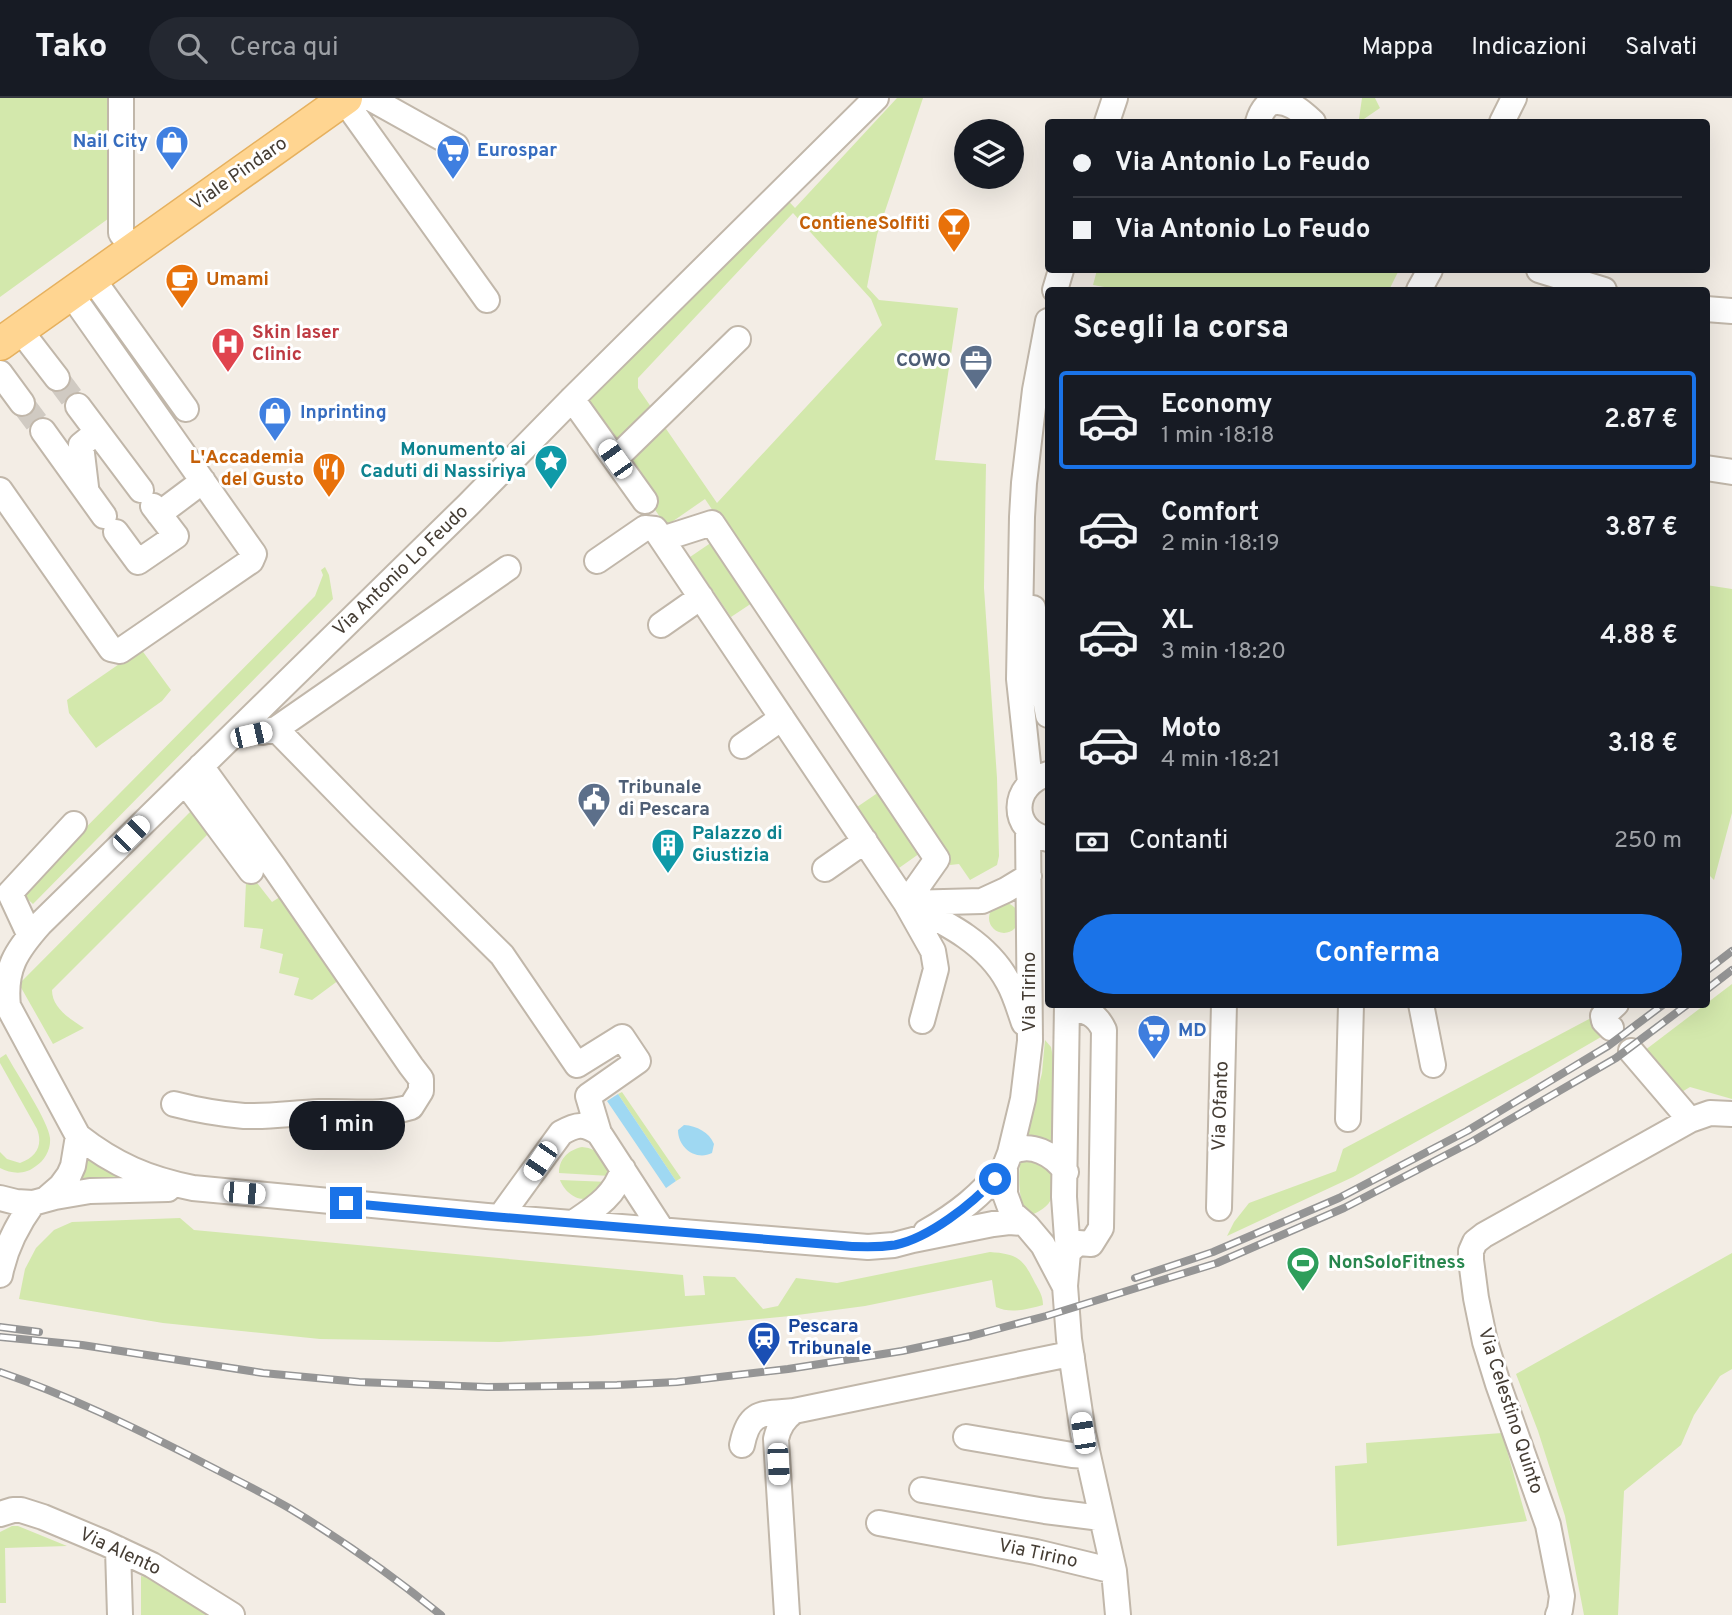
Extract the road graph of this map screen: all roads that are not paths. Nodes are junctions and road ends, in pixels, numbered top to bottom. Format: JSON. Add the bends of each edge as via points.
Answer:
{"nodes":[{"id":1,"x":121,"y":98,"type":"edge"},
{"id":2,"x":876,"y":98,"type":"edge"},
{"id":3,"x":1115,"y":98,"type":"edge"},
{"id":4,"x":1514,"y":98,"type":"edge"},
{"id":5,"x":353,"y":99,"type":"edge"},
{"id":6,"x":1264,"y":108,"type":"edge"},
{"id":7,"x":401,"y":115,"type":"junction"},
{"id":8,"x":1108,"y":119,"type":"edge"},
{"id":9,"x":1309,"y":119,"type":"edge"},
{"id":10,"x":1504,"y":119,"type":"edge"},
{"id":11,"x":456,"y":146,"type":"dead end"},
{"id":12,"x":386,"y":158,"type":"junction"},
{"id":13,"x":127,"y":241,"type":"junction"},
{"id":14,"x":1549,"y":273,"type":"edge"},
{"id":15,"x":82,"y":286,"type":"junction"},
{"id":16,"x":1594,"y":287,"type":"edge"},
{"id":17,"x":487,"y":300,"type":"dead end"},
{"id":18,"x":1710,"y":309,"type":"edge"},
{"id":19,"x":1732,"y":312,"type":"edge"},
{"id":20,"x":10,"y":337,"type":"edge"},
{"id":21,"x":1045,"y":337,"type":"edge"},
{"id":22,"x":738,"y":339,"type":"dead end"},
{"id":23,"x":0,"y":373,"type":"edge"},
{"id":24,"x":57,"y":378,"type":"tunnel mouth"},
{"id":25,"x":572,"y":399,"type":"junction"},
{"id":26,"x":22,"y":403,"type":"tunnel mouth"},
{"id":27,"x":78,"y":406,"type":"tunnel mouth"},
{"id":28,"x":186,"y":409,"type":"dead end"},
{"id":29,"x":43,"y":431,"type":"tunnel mouth"},
{"id":30,"x":97,"y":432,"type":"junction"},
{"id":31,"x":615,"y":459,"type":"junction"},
{"id":32,"x":1710,"y":469,"type":"edge"},
{"id":33,"x":1732,"y":472,"type":"edge"},
{"id":34,"x":203,"y":481,"type":"junction"},
{"id":35,"x":0,"y":490,"type":"edge"},
{"id":36,"x":86,"y":491,"type":"junction"},
{"id":37,"x":645,"y":501,"type":"dead end"},
{"id":38,"x":151,"y":503,"type":"junction"},
{"id":39,"x":1022,"y":517,"type":"junction"},
{"id":40,"x":662,"y":539,"type":"junction"},
{"id":41,"x":597,"y":561,"type":"dead end"},
{"id":42,"x":508,"y":568,"type":"dead end"},
{"id":43,"x":701,"y":597,"type":"junction"},
{"id":44,"x":661,"y":625,"type":"dead end"},
{"id":45,"x":1045,"y":699,"type":"edge"},
{"id":46,"x":782,"y":718,"type":"junction"},
{"id":47,"x":276,"y":729,"type":"junction"},
{"id":48,"x":227,"y":741,"type":"junction"},
{"id":49,"x":742,"y":746,"type":"dead end"},
{"id":50,"x":193,"y":774,"type":"junction"},
{"id":51,"x":1039,"y":778,"type":"edge"},
{"id":52,"x":74,"y":824,"type":"dead end"},
{"id":53,"x":1038,"y":834,"type":"edge"},
{"id":54,"x":865,"y":841,"type":"junction"},
{"id":55,"x":825,"y":869,"type":"dead end"},
{"id":56,"x":251,"y":871,"type":"dead end"},
{"id":57,"x":1029,"y":876,"type":"junction"},
{"id":58,"x":906,"y":903,"type":"junction"},
{"id":59,"x":30,"y":936,"type":"junction"},
{"id":60,"x":0,"y":955,"type":"edge"},
{"id":61,"x":4,"y":1003,"type":"edge"},
{"id":62,"x":1067,"y":1008,"type":"edge"},
{"id":63,"x":1074,"y":1008,"type":"edge"},
{"id":64,"x":1224,"y":1008,"type":"edge"},
{"id":65,"x":1351,"y":1008,"type":"edge"},
{"id":66,"x":1422,"y":1008,"type":"edge"},
{"id":67,"x":922,"y":1021,"type":"dead end"},
{"id":68,"x":1030,"y":1040,"type":"junction"},
{"id":69,"x":1631,"y":1051,"type":"dead end"},
{"id":70,"x":1433,"y":1065,"type":"dead end"},
{"id":71,"x":174,"y":1104,"type":"dead end"},
{"id":72,"x":1732,"y":1114,"type":"edge"},
{"id":73,"x":1348,"y":1119,"type":"dead end"},
{"id":74,"x":1690,"y":1120,"type":"junction"},
{"id":75,"x":599,"y":1133,"type":"junction"},
{"id":76,"x":78,"y":1136,"type":"junction"},
{"id":77,"x":1007,"y":1160,"type":"junction"},
{"id":78,"x":623,"y":1169,"type":"junction"},
{"id":79,"x":1066,"y":1172,"type":"junction"},
{"id":80,"x":193,"y":1188,"type":"junction"},
{"id":81,"x":1065,"y":1197,"type":"junction"},
{"id":82,"x":0,"y":1198,"type":"edge"},
{"id":83,"x":39,"y":1201,"type":"junction"},
{"id":84,"x":1219,"y":1209,"type":"dead end"},
{"id":85,"x":500,"y":1217,"type":"junction"},
{"id":86,"x":573,"y":1223,"type":"junction"},
{"id":87,"x":1025,"y":1225,"type":"junction"},
{"id":88,"x":662,"y":1230,"type":"junction"},
{"id":89,"x":913,"y":1240,"type":"junction"},
{"id":90,"x":1068,"y":1252,"type":"junction"},
{"id":91,"x":0,"y":1276,"type":"edge"},
{"id":92,"x":1065,"y":1286,"type":"junction"},
{"id":93,"x":1072,"y":1357,"type":"junction"},
{"id":94,"x":794,"y":1411,"type":"junction"},
{"id":95,"x":966,"y":1437,"type":"dead end"},
{"id":96,"x":742,"y":1445,"type":"dead end"},
{"id":97,"x":1087,"y":1456,"type":"junction"},
{"id":98,"x":922,"y":1490,"type":"dead end"},
{"id":99,"x":0,"y":1514,"type":"edge"},
{"id":100,"x":1101,"y":1518,"type":"junction"},
{"id":101,"x":879,"y":1523,"type":"dead end"},
{"id":102,"x":118,"y":1549,"type":"junction"},
{"id":103,"x":1114,"y":1571,"type":"junction"},
{"id":104,"x":120,"y":1615,"type":"edge"},
{"id":105,"x":232,"y":1615,"type":"edge"},
{"id":106,"x":787,"y":1615,"type":"edge"},
{"id":107,"x":1118,"y":1615,"type":"edge"},
{"id":108,"x":1558,"y":1615,"type":"edge"}],
"edges":[{"from":1,"to":13,"type":"street"},
{"from":2,"to":25,"type":"street","name":"Via Antonio Lo Feudo"},
{"from":3,"to":8,"type":"street"},
{"from":4,"to":10,"type":"street"},
{"from":5,"to":7,"type":"street"},
{"from":5,"to":12,"type":"street"},
{"from":5,"to":13,"type":"main road","name":"Viale Pindaro"},
{"from":6,"to":9,"type":"street","via":[[1285,99]]},
{"from":7,"to":11,"type":"street"},
{"from":7,"to":12,"type":"street","via":[[387,143]]},
{"from":12,"to":17,"type":"street"},
{"from":13,"to":15,"type":"main road","name":"Viale Pindaro"},
{"from":14,"to":16,"type":"street"},
{"from":15,"to":20,"type":"main road","name":"Viale Pindaro"},
{"from":15,"to":28,"type":"street"},
{"from":15,"to":34,"type":"street"},
{"from":18,"to":19,"type":"street"},
{"from":20,"to":24,"type":"street"},
{"from":21,"to":39,"type":"street"},
{"from":22,"to":31,"type":"street"},
{"from":23,"to":26,"type":"street"},
{"from":25,"to":31,"type":"street"},
{"from":25,"to":48,"type":"street","name":"Via Antonio Lo Feudo"},
{"from":27,"to":30,"type":"street"},
{"from":29,"to":36,"type":"street"},
{"from":30,"to":36,"type":"street","via":[[81,445]]},
{"from":30,"to":38,"type":"street"},
{"from":31,"to":37,"type":"street"},
{"from":32,"to":33,"type":"street"},
{"from":34,"to":35,"type":"street","via":[[254,554],[251,561],[120,651],[111,649]]},
{"from":34,"to":38,"type":"street"},
{"from":36,"to":38,"type":"street","via":[[138,562],[176,536]]},
{"from":39,"to":45,"type":"street"},
{"from":39,"to":51,"type":"street","via":[[1019,679]]},
{"from":40,"to":41,"type":"street","via":[[656,529],[645,528]]},
{"from":40,"to":43,"type":"street"},
{"from":40,"to":58,"type":"street","via":[[712,523],[720,534],[937,859]]},
{"from":42,"to":47,"type":"street"},
{"from":43,"to":44,"type":"street"},
{"from":43,"to":46,"type":"street"},
{"from":46,"to":49,"type":"street"},
{"from":46,"to":54,"type":"street"},
{"from":47,"to":48,"type":"street"},
{"from":47,"to":75,"type":"street","via":[[502,955],[577,1065],[622,1037],[638,1061],[588,1096]]},
{"from":48,"to":50,"type":"street","name":"Via Antonio Lo Feudo"},
{"from":50,"to":56,"type":"street"},
{"from":50,"to":59,"type":"street","name":"Via Antonio Lo Feudo"},
{"from":50,"to":71,"type":"street","via":[[274,867],[421,1079],[421,1091],[411,1107],[365,1113],[245,1116]]},
{"from":51,"to":53,"type":"street","name":"Via Tirino","via":[[1024,790],[1020,800],[1023,821]]},
{"from":52,"to":59,"type":"street","via":[[10,893]]},
{"from":53,"to":57,"type":"street","name":"Via Tirino"},
{"from":54,"to":55,"type":"street"},
{"from":54,"to":58,"type":"street"},
{"from":57,"to":58,"type":"street","via":[[982,901]]},
{"from":57,"to":68,"type":"street","name":"Via Tirino"},
{"from":58,"to":67,"type":"street","via":[[933,951],[936,969]]},
{"from":58,"to":68,"type":"street","via":[[980,946],[1010,984]]},
{"from":59,"to":60,"type":"street","name":"Via Antonio Lo Feudo"},
{"from":59,"to":61,"type":"street","name":"Via Antonio Lo Feudo","via":[[12,963]]},
{"from":61,"to":76,"type":"street"},
{"from":62,"to":79,"type":"street","name":"Via Tirino"},
{"from":63,"to":90,"type":"street","via":[[1091,1014],[1104,1030],[1102,1222],[1091,1244],[1078,1243]]},
{"from":64,"to":84,"type":"street","name":"Via Ofanto"},
{"from":65,"to":73,"type":"street"},
{"from":66,"to":70,"type":"street"},
{"from":68,"to":77,"type":"street","name":"Via Tirino","via":[[1023,1099]]},
{"from":69,"to":74,"type":"street"},
{"from":72,"to":74,"type":"street","name":"Via Celestino Quinto"},
{"from":74,"to":108,"type":"street","name":"Via Celestino Quinto","via":[[1484,1234],[1471,1251],[1485,1342],[1548,1525],[1562,1596]]},
{"from":75,"to":78,"type":"street"},
{"from":75,"to":85,"type":"street","via":[[582,1125],[561,1133]]},
{"from":76,"to":80,"type":"street","via":[[141,1174]]},
{"from":76,"to":83,"type":"street","via":[[69,1175]]},
{"from":77,"to":79,"type":"street","via":[[1020,1148],[1036,1150],[1054,1158]]},
{"from":77,"to":87,"type":"street","via":[[1005,1194],[1012,1213]]},
{"from":77,"to":89,"type":"street","via":[[972,1202]]},
{"from":78,"to":86,"type":"street","via":[[603,1202]]},
{"from":78,"to":88,"type":"street"},
{"from":79,"to":81,"type":"street"},
{"from":80,"to":83,"type":"street","via":[[90,1191]]},
{"from":80,"to":85,"type":"street"},
{"from":81,"to":87,"type":"street","via":[[1048,1220]]},
{"from":81,"to":90,"type":"street","name":"Via Tirino"},
{"from":82,"to":83,"type":"street"},
{"from":83,"to":91,"type":"street","via":[[14,1234]]},
{"from":85,"to":86,"type":"street"},
{"from":86,"to":88,"type":"street"},
{"from":87,"to":89,"type":"street","via":[[1007,1222]]},
{"from":87,"to":92,"type":"street","name":"Via Tirino"},
{"from":88,"to":89,"type":"street","via":[[844,1246]]},
{"from":90,"to":92,"type":"street","name":"Via Tirino"},
{"from":92,"to":93,"type":"street","name":"Via Tirino"},
{"from":93,"to":94,"type":"street"},
{"from":93,"to":97,"type":"street","name":"Via Tirino"},
{"from":94,"to":96,"type":"street","via":[[757,1416],[744,1433]]},
{"from":94,"to":106,"type":"street","via":[[783,1419],[776,1439]]},
{"from":95,"to":97,"type":"street"},
{"from":97,"to":100,"type":"street","name":"Via Tirino"},
{"from":98,"to":100,"type":"street"},
{"from":99,"to":102,"type":"street","name":"Via Alento","via":[[22,1510]]},
{"from":100,"to":103,"type":"street","name":"Via Tirino"},
{"from":101,"to":103,"type":"street","name":"Via Tirino"},
{"from":102,"to":104,"type":"street"},
{"from":102,"to":105,"type":"street","name":"Via Alento"},
{"from":103,"to":107,"type":"street","name":"Via Tirino"}]}
